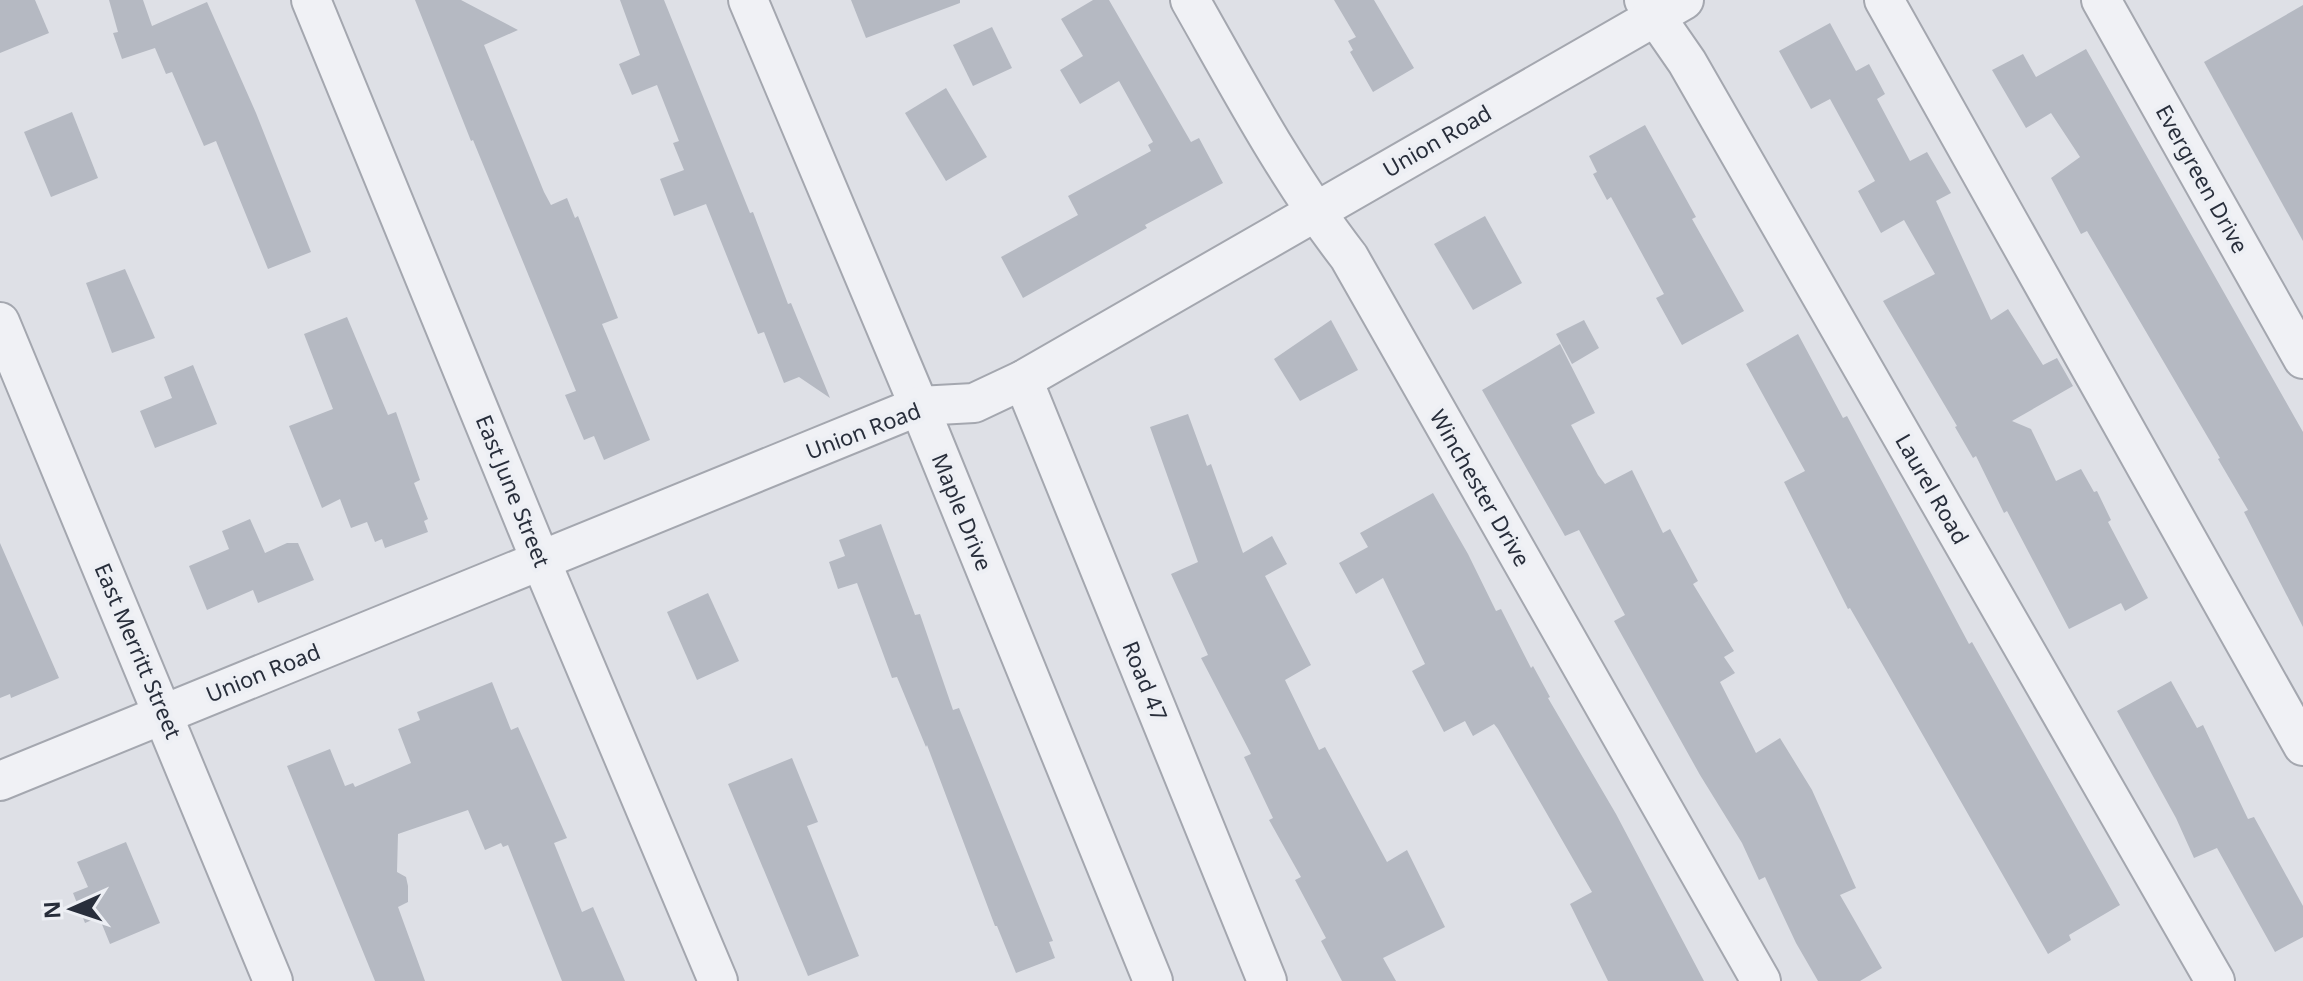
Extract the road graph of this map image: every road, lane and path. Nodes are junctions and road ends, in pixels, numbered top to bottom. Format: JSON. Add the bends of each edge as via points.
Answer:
{"nodes":[{"id":1,"x":311,"y":0,"type":"edge"},
{"id":2,"x":748,"y":0,"type":"edge"},
{"id":3,"x":1190,"y":0,"type":"edge"},
{"id":4,"x":1884,"y":0,"type":"edge"},
{"id":5,"x":2101,"y":0,"type":"edge"},
{"id":6,"x":1662,"y":5,"type":"edge"},
{"id":7,"x":1314,"y":211,"type":"junction"},
{"id":8,"x":0,"y":322,"type":"edge"},
{"id":9,"x":2303,"y":359,"type":"edge"},
{"id":10,"x":1023,"y":380,"type":"junction"},
{"id":11,"x":919,"y":406,"type":"junction"},
{"id":12,"x":540,"y":559,"type":"junction"},
{"id":13,"x":164,"y":714,"type":"junction"},
{"id":14,"x":2303,"y":746,"type":"edge"},
{"id":15,"x":0,"y":781,"type":"edge"},
{"id":16,"x":273,"y":981,"type":"edge"},
{"id":17,"x":718,"y":981,"type":"edge"},
{"id":18,"x":1153,"y":981,"type":"edge"},
{"id":19,"x":1267,"y":981,"type":"edge"},
{"id":20,"x":1761,"y":981,"type":"edge"},
{"id":21,"x":2215,"y":981,"type":"edge"}],
"edges":[{"from":1,"to":12,"type":"street","name":"East June Street"},
{"from":2,"to":11,"type":"street","name":"Maple Drive"},
{"from":3,"to":7,"type":"street","name":"Winchester Drive"},
{"from":4,"to":14,"type":"street"},
{"from":5,"to":9,"type":"street","name":"Evergreen Drive"},
{"from":6,"to":7,"type":"street","name":"Union Road"},
{"from":6,"to":21,"type":"street","name":"Laurel Road","via":[[1687,62]]},
{"from":7,"to":10,"type":"street","name":"Union Road"},
{"from":7,"to":20,"type":"street","name":"Winchester Drive","via":[[1349,257]]},
{"from":8,"to":13,"type":"street","name":"East Merritt Street"},
{"from":10,"to":11,"type":"street","name":"Union Road","via":[[974,403]]},
{"from":10,"to":19,"type":"street","name":"Road 47"},
{"from":11,"to":12,"type":"street","name":"Union Road"},
{"from":11,"to":18,"type":"street","name":"Maple Drive"},
{"from":12,"to":13,"type":"street","name":"Union Road"},
{"from":12,"to":17,"type":"street","name":"East June Street"},
{"from":13,"to":15,"type":"street","name":"Union Road"},
{"from":13,"to":16,"type":"street","name":"East Merritt Street"}]}
